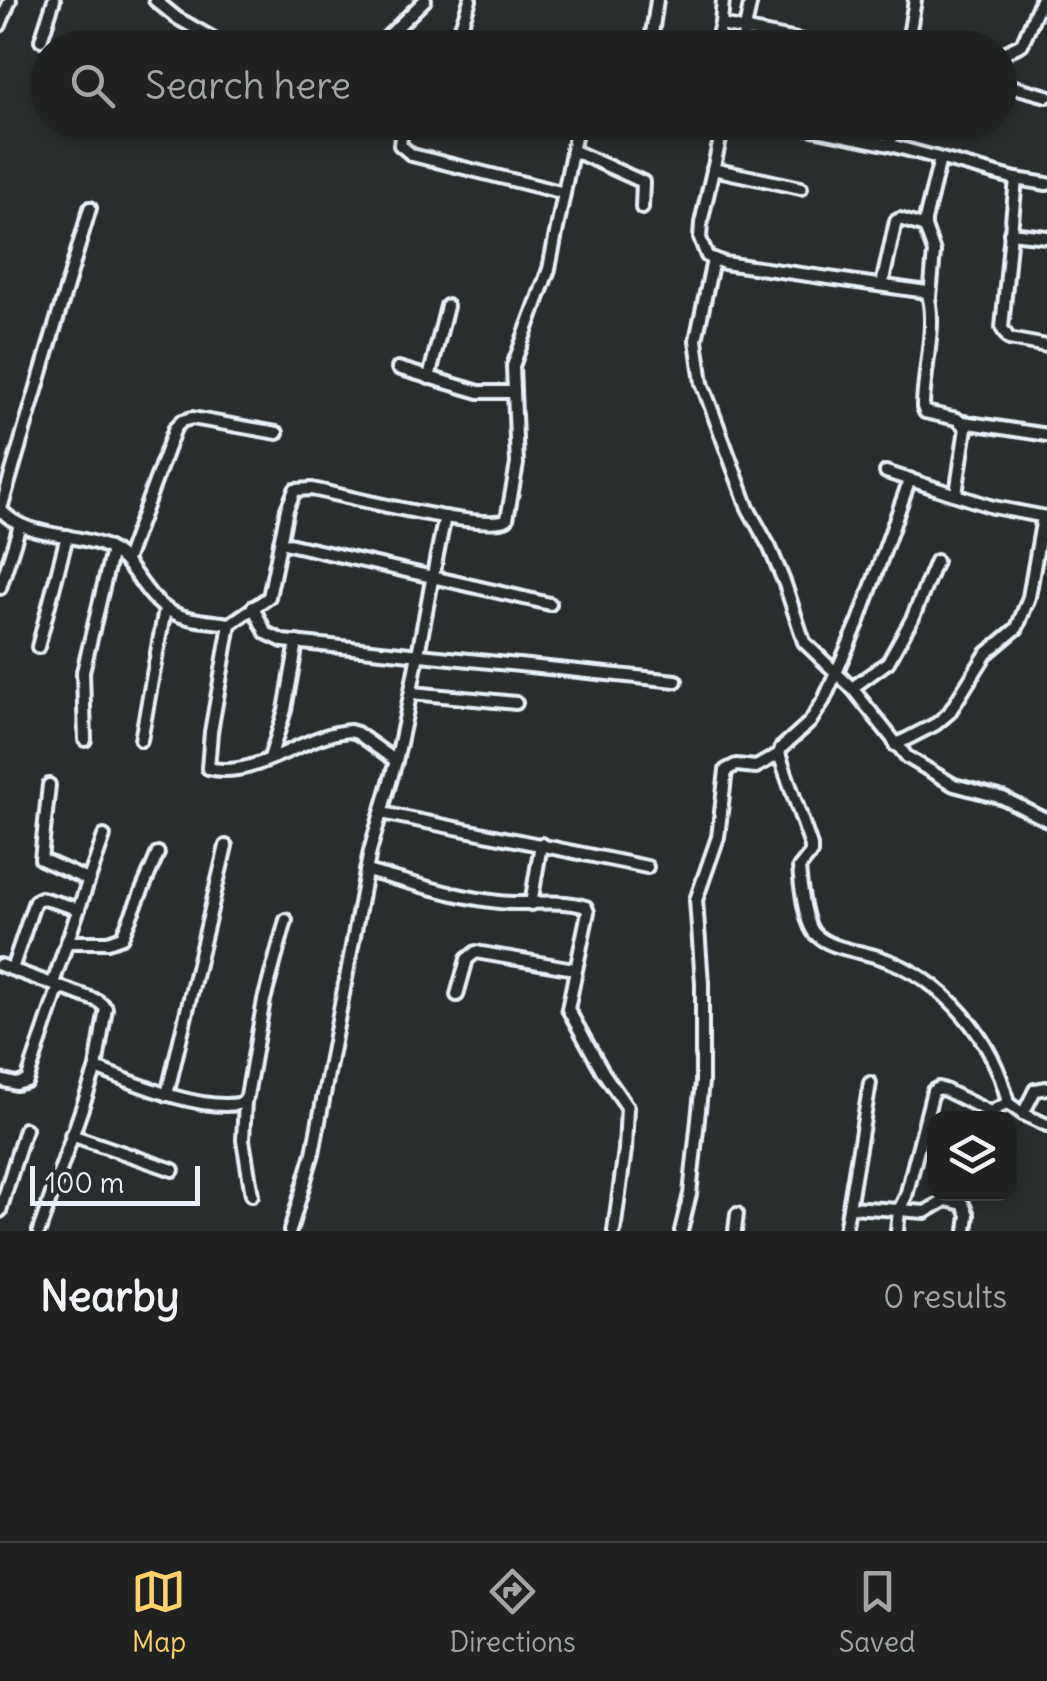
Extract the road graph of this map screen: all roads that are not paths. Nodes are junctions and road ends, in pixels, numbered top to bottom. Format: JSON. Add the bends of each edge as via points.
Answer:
{"nodes":[{"id":1,"x":10,"y":0,"type":"edge"},
{"id":2,"x":54,"y":0,"type":"edge"},
{"id":3,"x":156,"y":0,"type":"edge"},
{"id":4,"x":424,"y":0,"type":"edge"},
{"id":5,"x":470,"y":0,"type":"edge"},
{"id":6,"x":656,"y":0,"type":"edge"},
{"id":7,"x":723,"y":0,"type":"edge"},
{"id":8,"x":751,"y":0,"type":"edge"},
{"id":9,"x":915,"y":0,"type":"edge"},
{"id":10,"x":1041,"y":0,"type":"edge"},
{"id":11,"x":721,"y":22,"type":"junction"},
{"id":12,"x":0,"y":25,"type":"edge"},
{"id":13,"x":745,"y":28,"type":"junction"},
{"id":14,"x":44,"y":30,"type":"edge"},
{"id":15,"x":199,"y":30,"type":"edge"},
{"id":16,"x":394,"y":30,"type":"edge"},
{"id":17,"x":460,"y":30,"type":"edge"},
{"id":18,"x":652,"y":30,"type":"edge"},
{"id":19,"x":719,"y":30,"type":"edge"},
{"id":20,"x":754,"y":30,"type":"edge"},
{"id":21,"x":910,"y":30,"type":"edge"},
{"id":22,"x":1017,"y":46,"type":"edge"},
{"id":23,"x":1017,"y":88,"type":"edge"},
{"id":24,"x":1047,"y":96,"type":"edge"},
{"id":25,"x":401,"y":140,"type":"edge"},
{"id":26,"x":574,"y":140,"type":"edge"},
{"id":27,"x":720,"y":140,"type":"edge"},
{"id":28,"x":866,"y":140,"type":"edge"},
{"id":29,"x":891,"y":140,"type":"edge"},
{"id":30,"x":890,"y":145,"type":"junction"},
{"id":31,"x":572,"y":150,"type":"junction"},
{"id":32,"x":940,"y":159,"type":"junction"},
{"id":33,"x":713,"y":169,"type":"junction"},
{"id":34,"x":1016,"y":180,"type":"junction"},
{"id":35,"x":1047,"y":184,"type":"edge"},
{"id":36,"x":800,"y":188,"type":"dead end"},
{"id":37,"x":564,"y":193,"type":"junction"},
{"id":38,"x":90,"y":208,"type":"dead end"},
{"id":39,"x":642,"y":208,"type":"dead end"},
{"id":40,"x":925,"y":228,"type":"junction"},
{"id":41,"x":1010,"y":233,"type":"junction"},
{"id":42,"x":1047,"y":237,"type":"edge"},
{"id":43,"x":712,"y":260,"type":"junction"},
{"id":44,"x":882,"y":285,"type":"junction"},
{"id":45,"x":930,"y":297,"type":"junction"},
{"id":46,"x":448,"y":306,"type":"dead end"},
{"id":47,"x":1047,"y":346,"type":"edge"},
{"id":48,"x":398,"y":368,"type":"dead end"},
{"id":49,"x":429,"y":378,"type":"junction"},
{"id":50,"x":513,"y":392,"type":"junction"},
{"id":51,"x":963,"y":422,"type":"junction"},
{"id":52,"x":278,"y":433,"type":"dead end"},
{"id":53,"x":1047,"y":435,"type":"edge"},
{"id":54,"x":886,"y":472,"type":"dead end"},
{"id":55,"x":910,"y":480,"type":"junction"},
{"id":56,"x":956,"y":494,"type":"junction"},
{"id":57,"x":0,"y":510,"type":"edge"},
{"id":58,"x":445,"y":517,"type":"junction"},
{"id":59,"x":1045,"y":517,"type":"edge"},
{"id":60,"x":20,"y":525,"type":"junction"},
{"id":61,"x":67,"y":536,"type":"junction"},
{"id":62,"x":280,"y":542,"type":"junction"},
{"id":63,"x":112,"y":550,"type":"junction"},
{"id":64,"x":126,"y":560,"type":"junction"},
{"id":65,"x":936,"y":561,"type":"dead end"},
{"id":66,"x":432,"y":577,"type":"junction"},
{"id":67,"x":0,"y":588,"type":"edge"},
{"id":68,"x":550,"y":604,"type":"dead end"},
{"id":69,"x":253,"y":607,"type":"junction"},
{"id":70,"x":165,"y":608,"type":"junction"},
{"id":71,"x":230,"y":624,"type":"junction"},
{"id":72,"x":298,"y":642,"type":"junction"},
{"id":73,"x":38,"y":647,"type":"dead end"},
{"id":74,"x":420,"y":653,"type":"junction"},
{"id":75,"x":834,"y":673,"type":"junction"},
{"id":76,"x":676,"y":681,"type":"dead end"},
{"id":77,"x":852,"y":688,"type":"junction"},
{"id":78,"x":412,"y":693,"type":"junction"},
{"id":79,"x":516,"y":703,"type":"dead end"},
{"id":80,"x":84,"y":740,"type":"dead end"},
{"id":81,"x":142,"y":740,"type":"dead end"},
{"id":82,"x":895,"y":745,"type":"junction"},
{"id":83,"x":778,"y":754,"type":"junction"},
{"id":84,"x":270,"y":758,"type":"junction"},
{"id":85,"x":396,"y":761,"type":"junction"},
{"id":86,"x":50,"y":784,"type":"dead end"},
{"id":87,"x":382,"y":813,"type":"junction"},
{"id":88,"x":1047,"y":820,"type":"edge"},
{"id":89,"x":104,"y":836,"type":"dead end"},
{"id":90,"x":541,"y":844,"type":"junction"},
{"id":91,"x":226,"y":846,"type":"dead end"},
{"id":92,"x":158,"y":853,"type":"dead end"},
{"id":93,"x":646,"y":867,"type":"dead end"},
{"id":94,"x":366,"y":872,"type":"junction"},
{"id":95,"x":88,"y":880,"type":"junction"},
{"id":96,"x":530,"y":904,"type":"junction"},
{"id":97,"x":78,"y":909,"type":"junction"},
{"id":98,"x":286,"y":920,"type":"dead end"},
{"id":99,"x":67,"y":942,"type":"junction"},
{"id":100,"x":0,"y":965,"type":"edge"},
{"id":101,"x":12,"y":969,"type":"junction"},
{"id":102,"x":574,"y":969,"type":"junction"},
{"id":103,"x":56,"y":985,"type":"junction"},
{"id":104,"x":457,"y":995,"type":"dead end"},
{"id":105,"x":96,"y":1068,"type":"junction"},
{"id":106,"x":0,"y":1080,"type":"edge"},
{"id":107,"x":870,"y":1083,"type":"dead end"},
{"id":108,"x":1047,"y":1088,"type":"edge"},
{"id":109,"x":167,"y":1095,"type":"junction"},
{"id":110,"x":245,"y":1100,"type":"junction"},
{"id":111,"x":1008,"y":1103,"type":"junction"},
{"id":112,"x":1023,"y":1114,"type":"junction"},
{"id":113,"x":1047,"y":1124,"type":"edge"},
{"id":114,"x":25,"y":1129,"type":"dead end"},
{"id":115,"x":922,"y":1130,"type":"junction"},
{"id":116,"x":927,"y":1131,"type":"edge"},
{"id":117,"x":71,"y":1135,"type":"junction"},
{"id":118,"x":173,"y":1170,"type":"dead end"},
{"id":119,"x":252,"y":1195,"type":"dead end"},
{"id":120,"x":850,"y":1207,"type":"junction"},
{"id":121,"x":899,"y":1210,"type":"junction"},
{"id":122,"x":0,"y":1211,"type":"edge"},
{"id":123,"x":737,"y":1214,"type":"dead end"},
{"id":124,"x":39,"y":1231,"type":"edge"},
{"id":125,"x":290,"y":1231,"type":"edge"},
{"id":126,"x":614,"y":1231,"type":"edge"},
{"id":127,"x":681,"y":1231,"type":"edge"},
{"id":128,"x":735,"y":1231,"type":"edge"},
{"id":129,"x":845,"y":1231,"type":"edge"},
{"id":130,"x":897,"y":1231,"type":"edge"},
{"id":131,"x":966,"y":1231,"type":"edge"}],
"edges":[{"from":1,"to":12,"type":"street"},
{"from":2,"to":14,"type":"street"},
{"from":3,"to":15,"type":"street"},
{"from":4,"to":16,"type":"street"},
{"from":5,"to":17,"type":"street"},
{"from":6,"to":18,"type":"street"},
{"from":7,"to":11,"type":"street"},
{"from":8,"to":13,"type":"street"},
{"from":9,"to":21,"type":"street"},
{"from":10,"to":22,"type":"street"},
{"from":11,"to":13,"type":"street"},
{"from":11,"to":19,"type":"street"},
{"from":13,"to":20,"type":"street"},
{"from":23,"to":24,"type":"street"},
{"from":25,"to":37,"type":"street","via":[[412,155]]},
{"from":26,"to":31,"type":"street"},
{"from":27,"to":33,"type":"street"},
{"from":28,"to":30,"type":"street"},
{"from":29,"to":30,"type":"street"},
{"from":30,"to":32,"type":"street"},
{"from":31,"to":37,"type":"street"},
{"from":31,"to":39,"type":"street","via":[[643,182]]},
{"from":32,"to":34,"type":"street"},
{"from":32,"to":40,"type":"street"},
{"from":33,"to":36,"type":"street"},
{"from":33,"to":43,"type":"street","via":[[700,238]]},
{"from":34,"to":35,"type":"street"},
{"from":34,"to":41,"type":"street"},
{"from":37,"to":50,"type":"street","via":[[542,294],[513,366]]},
{"from":38,"to":57,"type":"street"},
{"from":40,"to":44,"type":"street","via":[[896,222]]},
{"from":40,"to":45,"type":"street","via":[[934,244]]},
{"from":41,"to":42,"type":"street"},
{"from":41,"to":47,"type":"street","via":[[1002,328],[1009,339]]},
{"from":43,"to":44,"type":"street"},
{"from":43,"to":75,"type":"street","via":[[696,340],[702,383],[804,642]]},
{"from":44,"to":45,"type":"street"},
{"from":45,"to":51,"type":"street","via":[[923,407]]},
{"from":46,"to":49,"type":"street"},
{"from":48,"to":49,"type":"street"},
{"from":49,"to":50,"type":"street","via":[[479,392]]},
{"from":50,"to":58,"type":"street","via":[[517,464],[507,519],[496,524]]},
{"from":51,"to":53,"type":"street"},
{"from":51,"to":56,"type":"street"},
{"from":52,"to":64,"type":"street","via":[[182,421]]},
{"from":54,"to":55,"type":"street"},
{"from":55,"to":56,"type":"street"},
{"from":55,"to":75,"type":"street"},
{"from":56,"to":59,"type":"street"},
{"from":57,"to":60,"type":"street"},
{"from":58,"to":62,"type":"street","via":[[302,488],[290,495]]},
{"from":58,"to":66,"type":"street"},
{"from":59,"to":82,"type":"street","via":[[1018,628],[986,654],[949,713]]},
{"from":60,"to":61,"type":"street"},
{"from":60,"to":67,"type":"street"},
{"from":61,"to":63,"type":"street"},
{"from":61,"to":73,"type":"street"},
{"from":62,"to":66,"type":"street"},
{"from":62,"to":69,"type":"street","via":[[269,598]]},
{"from":63,"to":64,"type":"street"},
{"from":63,"to":80,"type":"street","via":[[82,672]]},
{"from":64,"to":70,"type":"street"},
{"from":65,"to":77,"type":"street","via":[[888,662]]},
{"from":66,"to":68,"type":"street"},
{"from":66,"to":74,"type":"street"},
{"from":69,"to":71,"type":"street"},
{"from":69,"to":72,"type":"street","via":[[266,633]]},
{"from":70,"to":71,"type":"street"},
{"from":70,"to":81,"type":"street"},
{"from":71,"to":84,"type":"street","via":[[206,764],[233,769]]},
{"from":72,"to":74,"type":"street"},
{"from":72,"to":84,"type":"street"},
{"from":74,"to":76,"type":"street"},
{"from":74,"to":78,"type":"street"},
{"from":75,"to":77,"type":"street"},
{"from":75,"to":83,"type":"street","via":[[819,711]]},
{"from":77,"to":82,"type":"street"},
{"from":78,"to":79,"type":"street"},
{"from":78,"to":85,"type":"street"},
{"from":82,"to":88,"type":"street","via":[[930,774]]},
{"from":83,"to":111,"type":"street","via":[[811,846],[799,868],[813,932],[884,958],[931,987],[981,1035]]},
{"from":83,"to":127,"type":"street","via":[[756,767],[726,770],[718,837],[696,900],[702,1082]]},
{"from":84,"to":85,"type":"street","via":[[350,731]]},
{"from":85,"to":87,"type":"street"},
{"from":86,"to":95,"type":"street","via":[[40,857]]},
{"from":87,"to":90,"type":"street"},
{"from":87,"to":94,"type":"street"},
{"from":89,"to":95,"type":"street"},
{"from":90,"to":93,"type":"street"},
{"from":90,"to":96,"type":"street"},
{"from":91,"to":109,"type":"street"},
{"from":92,"to":99,"type":"street","via":[[122,937]]},
{"from":94,"to":96,"type":"street","via":[[472,898]]},
{"from":94,"to":125,"type":"street","via":[[313,1153]]},
{"from":95,"to":97,"type":"street"},
{"from":96,"to":102,"type":"street","via":[[586,907]]},
{"from":97,"to":99,"type":"street"},
{"from":97,"to":101,"type":"street","via":[[35,901]]},
{"from":98,"to":110,"type":"street"},
{"from":99,"to":103,"type":"street"},
{"from":100,"to":101,"type":"street"},
{"from":101,"to":103,"type":"street"},
{"from":102,"to":104,"type":"street","via":[[476,952],[467,959]]},
{"from":102,"to":126,"type":"street","via":[[568,1009],[628,1107]]},
{"from":103,"to":105,"type":"street","via":[[106,1008]]},
{"from":103,"to":106,"type":"street","via":[[27,1081]]},
{"from":105,"to":109,"type":"street"},
{"from":105,"to":117,"type":"street"},
{"from":107,"to":120,"type":"street"},
{"from":108,"to":112,"type":"street","via":[[1034,1090]]},
{"from":109,"to":110,"type":"street","via":[[230,1105]]},
{"from":110,"to":119,"type":"street"},
{"from":111,"to":112,"type":"street"},
{"from":111,"to":115,"type":"street","via":[[990,1112],[938,1088]]},
{"from":112,"to":113,"type":"street"},
{"from":114,"to":122,"type":"street"},
{"from":115,"to":116,"type":"street"},
{"from":115,"to":121,"type":"street"},
{"from":117,"to":118,"type":"street"},
{"from":117,"to":124,"type":"street"},
{"from":120,"to":121,"type":"street"},
{"from":120,"to":129,"type":"street"},
{"from":121,"to":130,"type":"street"},
{"from":121,"to":131,"type":"street","via":[[925,1212],[940,1201],[956,1202],[966,1210]]},
{"from":123,"to":128,"type":"street"}]}
